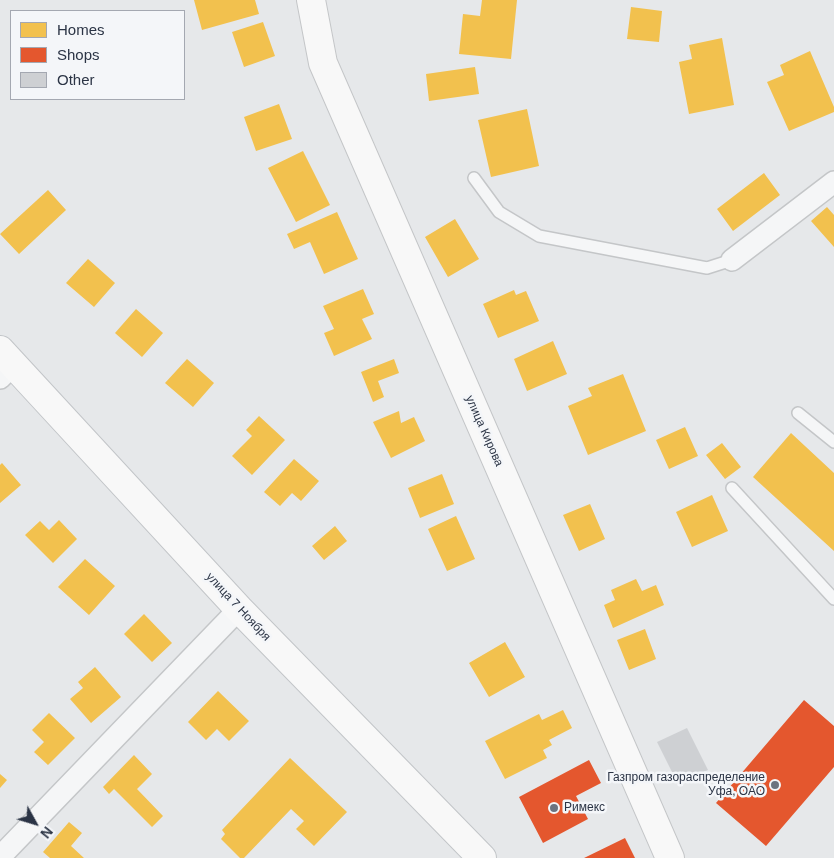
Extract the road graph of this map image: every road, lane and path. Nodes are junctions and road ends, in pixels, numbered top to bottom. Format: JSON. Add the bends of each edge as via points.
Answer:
{"nodes":[{"id":1,"x":311,"y":0,"type":"edge"},
{"id":2,"x":474,"y":178,"type":"dead end"},
{"id":3,"x":834,"y":182,"type":"edge"},
{"id":4,"x":732,"y":260,"type":"joint"},
{"id":5,"x":5,"y":364,"type":"edge"},
{"id":6,"x":798,"y":413,"type":"dead end"},
{"id":7,"x":834,"y":442,"type":"edge"},
{"id":8,"x":732,"y":488,"type":"dead end"},
{"id":9,"x":834,"y":599,"type":"edge"},
{"id":10,"x":239,"y":610,"type":"junction"},
{"id":11,"x":0,"y":857,"type":"edge"},
{"id":12,"x":482,"y":858,"type":"edge"},
{"id":13,"x":670,"y":858,"type":"edge"}],
"edges":[{"from":1,"to":13,"type":"street","name":"улица Кирова","via":[[323,63]]},
{"from":2,"to":4,"type":"lane","via":[[499,212],[539,236],[707,268]]},
{"from":3,"to":4,"type":"street"},
{"from":5,"to":10,"type":"street","name":"улица 7 Ноября"},
{"from":6,"to":7,"type":"lane"},
{"from":8,"to":9,"type":"lane"},
{"from":10,"to":11,"type":"street"},
{"from":10,"to":12,"type":"street","name":"улица 7 Ноября"}]}
